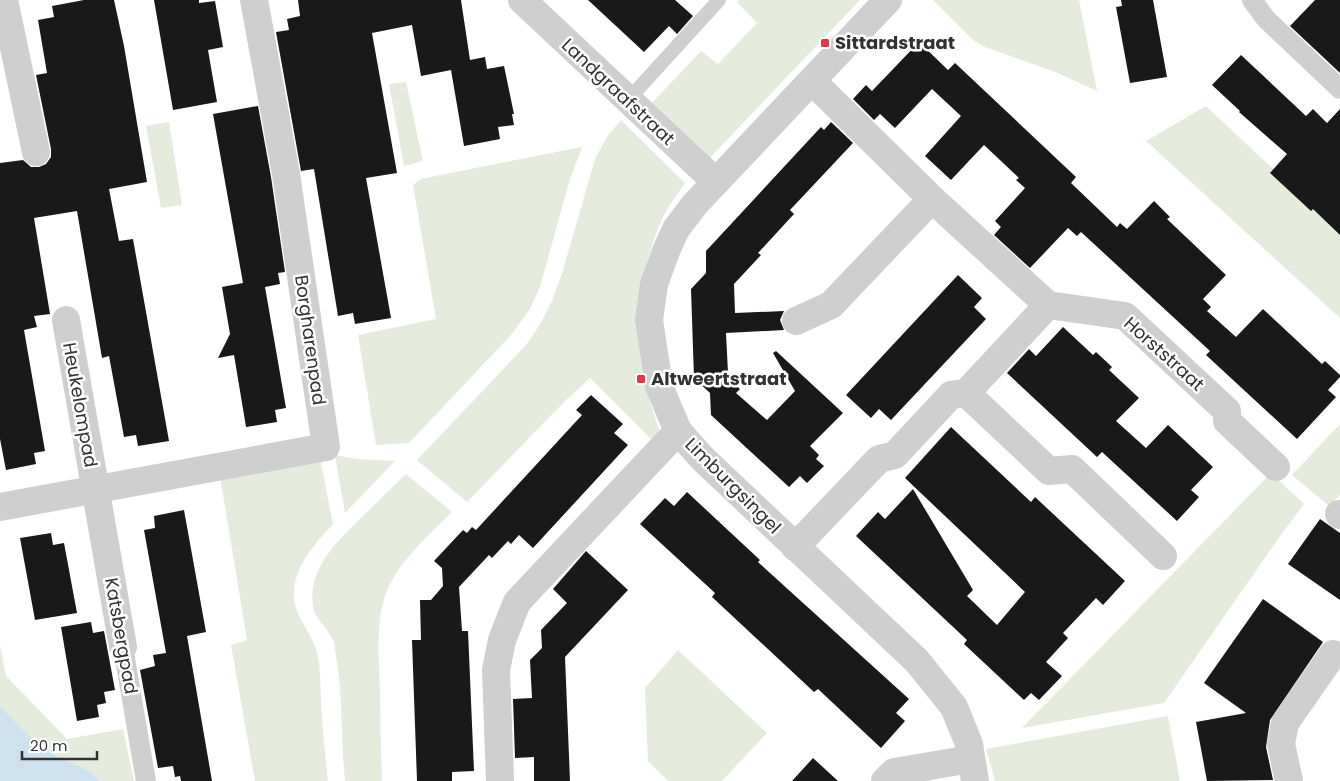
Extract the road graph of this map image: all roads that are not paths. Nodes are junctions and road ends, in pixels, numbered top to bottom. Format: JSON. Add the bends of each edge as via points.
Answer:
{"nodes":[{"id":1,"x":4,"y":0,"type":"edge"},
{"id":2,"x":254,"y":0,"type":"edge"},
{"id":3,"x":522,"y":0,"type":"edge"},
{"id":4,"x":719,"y":0,"type":"edge"},
{"id":5,"x":888,"y":0,"type":"edge"},
{"id":6,"x":1252,"y":0,"type":"edge"},
{"id":7,"x":812,"y":81,"type":"junction"},
{"id":8,"x":1340,"y":89,"type":"edge"},
{"id":9,"x":627,"y":100,"type":"junction"},
{"id":10,"x":36,"y":152,"type":"dead end"},
{"id":11,"x":716,"y":182,"type":"junction"},
{"id":12,"x":932,"y":198,"type":"junction"},
{"id":13,"x":1048,"y":305,"type":"junction"},
{"id":14,"x":66,"y":320,"type":"dead end"},
{"id":15,"x":796,"y":321,"type":"dead end"},
{"id":16,"x":966,"y":393,"type":"junction"},
{"id":17,"x":678,"y":431,"type":"junction"},
{"id":18,"x":1276,"y":467,"type":"dead end"},
{"id":19,"x":94,"y":490,"type":"junction"},
{"id":20,"x":0,"y":508,"type":"edge"},
{"id":21,"x":795,"y":546,"type":"junction"},
{"id":22,"x":1163,"y":556,"type":"dead end"},
{"id":23,"x":123,"y":647,"type":"joint"},
{"id":24,"x":1333,"y":654,"type":"dead end"},
{"id":25,"x":973,"y":770,"type":"edge"},
{"id":26,"x":146,"y":781,"type":"edge"},
{"id":27,"x":500,"y":781,"type":"edge"},
{"id":28,"x":886,"y":781,"type":"edge"},
{"id":29,"x":1289,"y":781,"type":"edge"}],
"edges":[{"from":1,"to":10,"type":"street"},
{"from":2,"to":19,"type":"street","name":"Borgharenpad","via":[[286,174],[326,448]]},
{"from":3,"to":9,"type":"street","name":"Landgraafstraat"},
{"from":4,"to":9,"type":"lane"},
{"from":5,"to":7,"type":"street","name":"Limburgsingel"},
{"from":6,"to":8,"type":"street","via":[[1266,19]]},
{"from":7,"to":11,"type":"street","name":"Limburgsingel"},
{"from":7,"to":12,"type":"street"},
{"from":9,"to":11,"type":"street","name":"Landgraafstraat"},
{"from":11,"to":17,"type":"street","name":"Limburgsingel","via":[[676,229],[654,284],[649,320],[659,386]]},
{"from":12,"to":13,"type":"street"},
{"from":12,"to":15,"type":"street","via":[[831,304]]},
{"from":13,"to":16,"type":"street"},
{"from":13,"to":18,"type":"street","name":"Horststraat","via":[[1125,316],[1227,411],[1228,421]]},
{"from":14,"to":19,"type":"street","name":"Heukelompad"},
{"from":16,"to":21,"type":"street","via":[[951,395],[895,455],[879,459]]},
{"from":16,"to":22,"type":"street","via":[[1049,471],[1072,469]]},
{"from":17,"to":21,"type":"street","name":"Limburgsingel"},
{"from":17,"to":27,"type":"street","via":[[517,602],[502,640],[496,670]]},
{"from":19,"to":20,"type":"street"},
{"from":19,"to":23,"type":"street","name":"Katsbergpad"},
{"from":21,"to":25,"type":"street","name":"Limburgsingel","via":[[917,661],[954,707],[969,744]]},
{"from":23,"to":26,"type":"street","name":"Katsbergpad"},
{"from":24,"to":29,"type":"street","via":[[1285,723],[1281,744]]},
{"from":25,"to":28,"type":"street","via":[[894,772]]}]}
